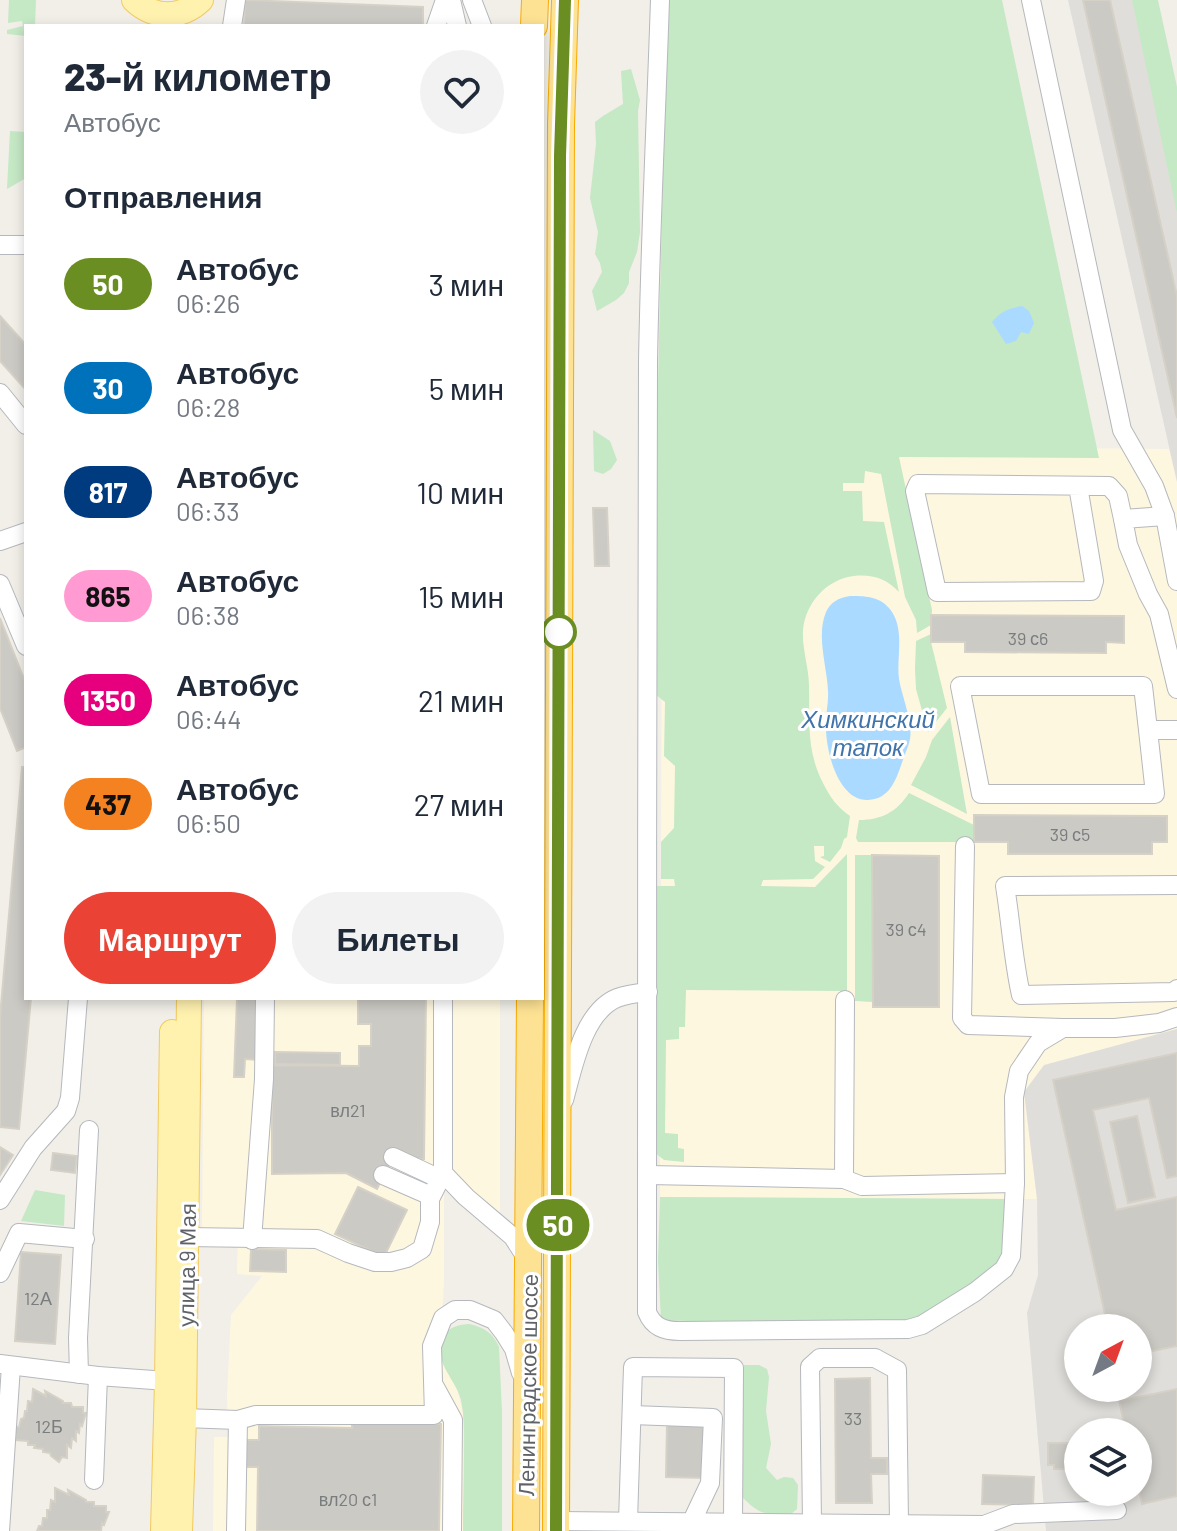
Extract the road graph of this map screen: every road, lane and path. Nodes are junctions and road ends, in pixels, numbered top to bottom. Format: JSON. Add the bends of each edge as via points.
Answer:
{"nodes":[{"id":1,"x":132,"y":0,"type":"edge"},
{"id":2,"x":202,"y":0,"type":"edge"},
{"id":3,"x":236,"y":0,"type":"edge"},
{"id":4,"x":445,"y":0,"type":"edge"},
{"id":5,"x":451,"y":0,"type":"edge"},
{"id":6,"x":472,"y":0,"type":"edge"},
{"id":7,"x":535,"y":0,"type":"edge"},
{"id":8,"x":565,"y":0,"type":"edge"},
{"id":9,"x":660,"y":0,"type":"edge"},
{"id":10,"x":1021,"y":0,"type":"edge"},
{"id":11,"x":1031,"y":0,"type":"edge"},
{"id":12,"x":132,"y":24,"type":"edge"},
{"id":13,"x":196,"y":24,"type":"edge"},
{"id":14,"x":232,"y":24,"type":"edge"},
{"id":15,"x":437,"y":24,"type":"edge"},
{"id":16,"x":457,"y":24,"type":"edge"},
{"id":17,"x":481,"y":24,"type":"edge"},
{"id":18,"x":534,"y":24,"type":"edge"},
{"id":19,"x":0,"y":245,"type":"edge"},
{"id":20,"x":24,"y":245,"type":"edge"},
{"id":21,"x":0,"y":393,"type":"edge"},
{"id":22,"x":24,"y":423,"type":"edge"},
{"id":23,"x":1078,"y":486,"type":"junction"},
{"id":24,"x":1154,"y":486,"type":"junction"},
{"id":25,"x":1165,"y":516,"type":"junction"},
{"id":26,"x":1123,"y":519,"type":"junction"},
{"id":27,"x":24,"y":532,"type":"edge"},
{"id":28,"x":0,"y":541,"type":"edge"},
{"id":29,"x":1177,"y":581,"type":"edge"},
{"id":30,"x":0,"y":584,"type":"edge"},
{"id":31,"x":24,"y":641,"type":"edge"},
{"id":32,"x":1177,"y":689,"type":"edge"},
{"id":33,"x":1148,"y":730,"type":"junction"},
{"id":34,"x":1177,"y":730,"type":"edge"},
{"id":35,"x":965,"y":846,"type":"dead end"},
{"id":36,"x":1177,"y":885,"type":"edge"},
{"id":37,"x":1177,"y":989,"type":"edge"},
{"id":38,"x":648,"y":992,"type":"junction"},
{"id":39,"x":78,"y":1000,"type":"edge"},
{"id":40,"x":173,"y":1000,"type":"edge"},
{"id":41,"x":189,"y":1000,"type":"edge"},
{"id":42,"x":265,"y":1000,"type":"edge"},
{"id":43,"x":443,"y":1000,"type":"edge"},
{"id":44,"x":530,"y":1000,"type":"edge"},
{"id":45,"x":845,"y":1000,"type":"dead end"},
{"id":46,"x":1177,"y":1017,"type":"edge"},
{"id":47,"x":1063,"y":1028,"type":"junction"},
{"id":48,"x":558,"y":1118,"type":"junction"},
{"id":49,"x":89,"y":1130,"type":"dead end"},
{"id":50,"x":393,"y":1157,"type":"dead end"},
{"id":51,"x":448,"y":1173,"type":"junction"},
{"id":52,"x":383,"y":1175,"type":"dead end"},
{"id":53,"x":648,"y":1175,"type":"junction"},
{"id":54,"x":844,"y":1179,"type":"junction"},
{"id":55,"x":1015,"y":1183,"type":"junction"},
{"id":56,"x":431,"y":1196,"type":"junction"},
{"id":57,"x":0,"y":1200,"type":"edge"},
{"id":58,"x":186,"y":1237,"type":"junction"},
{"id":59,"x":85,"y":1239,"type":"junction"},
{"id":60,"x":252,"y":1240,"type":"junction"},
{"id":61,"x":529,"y":1261,"type":"junction"},
{"id":62,"x":0,"y":1273,"type":"edge"},
{"id":63,"x":6,"y":1365,"type":"edge"},
{"id":64,"x":79,"y":1374,"type":"junction"},
{"id":65,"x":98,"y":1376,"type":"junction"},
{"id":66,"x":167,"y":1381,"type":"junction"},
{"id":67,"x":432,"y":1382,"type":"junction"},
{"id":68,"x":528,"y":1394,"type":"junction"},
{"id":69,"x":632,"y":1415,"type":"junction"},
{"id":70,"x":184,"y":1418,"type":"junction"},
{"id":71,"x":238,"y":1420,"type":"junction"},
{"id":72,"x":94,"y":1480,"type":"dead end"},
{"id":73,"x":1117,"y":1510,"type":"dead end"},
{"id":74,"x":628,"y":1521,"type":"junction"},
{"id":75,"x":692,"y":1521,"type":"junction"},
{"id":76,"x":733,"y":1522,"type":"junction"},
{"id":77,"x":812,"y":1523,"type":"junction"},
{"id":78,"x":899,"y":1524,"type":"junction"},
{"id":79,"x":557,"y":1526,"type":"edge"},
{"id":80,"x":0,"y":1531,"type":"edge"},
{"id":81,"x":163,"y":1531,"type":"edge"},
{"id":82,"x":180,"y":1531,"type":"edge"},
{"id":83,"x":236,"y":1531,"type":"edge"},
{"id":84,"x":452,"y":1531,"type":"edge"},
{"id":85,"x":526,"y":1531,"type":"edge"}],
"edges":[{"from":1,"to":2,"type":"main road","via":[[150,12],[168,15]]},
{"from":1,"to":12,"type":"main road"},
{"from":2,"to":13,"type":"main road"},
{"from":3,"to":14,"type":"street"},
{"from":4,"to":15,"type":"street"},
{"from":5,"to":16,"type":"street"},
{"from":6,"to":17,"type":"street"},
{"from":7,"to":18,"type":"highway"},
{"from":8,"to":48,"type":"highway","name":"Ленинградское шоссе","via":[[560,140]]},
{"from":9,"to":38,"type":"street","via":[[648,390]]},
{"from":10,"to":24,"type":"street","via":[[1112,433],[1116,445]]},
{"from":11,"to":24,"type":"street","via":[[1122,430]]},
{"from":19,"to":20,"type":"street"},
{"from":21,"to":22,"type":"street"},
{"from":23,"to":23,"type":"street","via":[[918,484],[915,491],[937,592],[1091,591],[1094,581]]},
{"from":23,"to":26,"type":"street","via":[[1109,486],[1118,496]]},
{"from":24,"to":25,"type":"street"},
{"from":25,"to":26,"type":"street"},
{"from":25,"to":29,"type":"street"},
{"from":26,"to":32,"type":"street","via":[[1128,545],[1159,614]]},
{"from":27,"to":28,"type":"street"},
{"from":30,"to":31,"type":"street"},
{"from":33,"to":33,"type":"street","via":[[1155,794],[981,794],[960,686],[1143,686]]},
{"from":33,"to":34,"type":"street"},
{"from":35,"to":47,"type":"street","via":[[962,1018],[968,1025]]},
{"from":36,"to":37,"type":"street","via":[[1005,886],[1021,995]]},
{"from":38,"to":48,"type":"street","via":[[617,998],[594,1017]]},
{"from":38,"to":53,"type":"street"},
{"from":39,"to":57,"type":"street","via":[[66,1111],[33,1148]]},
{"from":40,"to":66,"type":"main road","name":"улица 9 Мая"},
{"from":41,"to":58,"type":"main road","name":"улица 9 Мая"},
{"from":42,"to":60,"type":"street"},
{"from":43,"to":51,"type":"street"},
{"from":44,"to":61,"type":"highway","name":"Ленинградское шоссе"},
{"from":45,"to":54,"type":"street"},
{"from":46,"to":47,"type":"street","via":[[1115,1028]]},
{"from":47,"to":55,"type":"street","via":[[1038,1043],[1019,1071],[1014,1097]]},
{"from":48,"to":79,"type":"highway","name":"Ленинградское шоссе"},
{"from":49,"to":59,"type":"street"},
{"from":50,"to":51,"type":"street"},
{"from":51,"to":56,"type":"street"},
{"from":51,"to":61,"type":"street","via":[[466,1197],[513,1237]]},
{"from":52,"to":56,"type":"street"},
{"from":53,"to":54,"type":"street"},
{"from":53,"to":55,"type":"street","via":[[647,1312],[658,1327],[669,1331],[922,1325],[1004,1269],[1011,1256]]},
{"from":54,"to":55,"type":"street","via":[[862,1186]]},
{"from":56,"to":60,"type":"street","via":[[422,1249],[399,1260],[375,1262],[317,1239]]},
{"from":58,"to":60,"type":"street"},
{"from":58,"to":70,"type":"main road","name":"улица 9 Мая"},
{"from":59,"to":62,"type":"street","via":[[19,1233]]},
{"from":59,"to":64,"type":"street"},
{"from":61,"to":68,"type":"highway","name":"Ленинградское шоссе"},
{"from":63,"to":64,"type":"street"},
{"from":63,"to":80,"type":"street"},
{"from":64,"to":65,"type":"street"},
{"from":65,"to":66,"type":"street"},
{"from":65,"to":72,"type":"street"},
{"from":66,"to":81,"type":"main road","name":"улица 9 Мая"},
{"from":67,"to":68,"type":"street","via":[[432,1346],[443,1318],[455,1310],[470,1310],[494,1320],[504,1333]]},
{"from":67,"to":71,"type":"street","via":[[434,1415],[285,1421],[256,1415]]},
{"from":67,"to":84,"type":"street","via":[[453,1420]]},
{"from":68,"to":85,"type":"highway","name":"Ленинградское шоссе"},
{"from":69,"to":74,"type":"street"},
{"from":69,"to":75,"type":"street","via":[[713,1418],[710,1483]]},
{"from":69,"to":76,"type":"street","via":[[633,1367],[734,1368]]},
{"from":70,"to":71,"type":"street"},
{"from":70,"to":82,"type":"main road","name":"улица 9 Мая"},
{"from":71,"to":83,"type":"street"},
{"from":73,"to":78,"type":"street","via":[[1013,1514],[984,1525]]},
{"from":74,"to":75,"type":"street"},
{"from":74,"to":79,"type":"street"},
{"from":75,"to":76,"type":"street"},
{"from":76,"to":77,"type":"street"},
{"from":77,"to":78,"type":"street"},
{"from":77,"to":78,"type":"street","via":[[810,1367],[820,1358],[875,1358],[897,1370]]}]}
